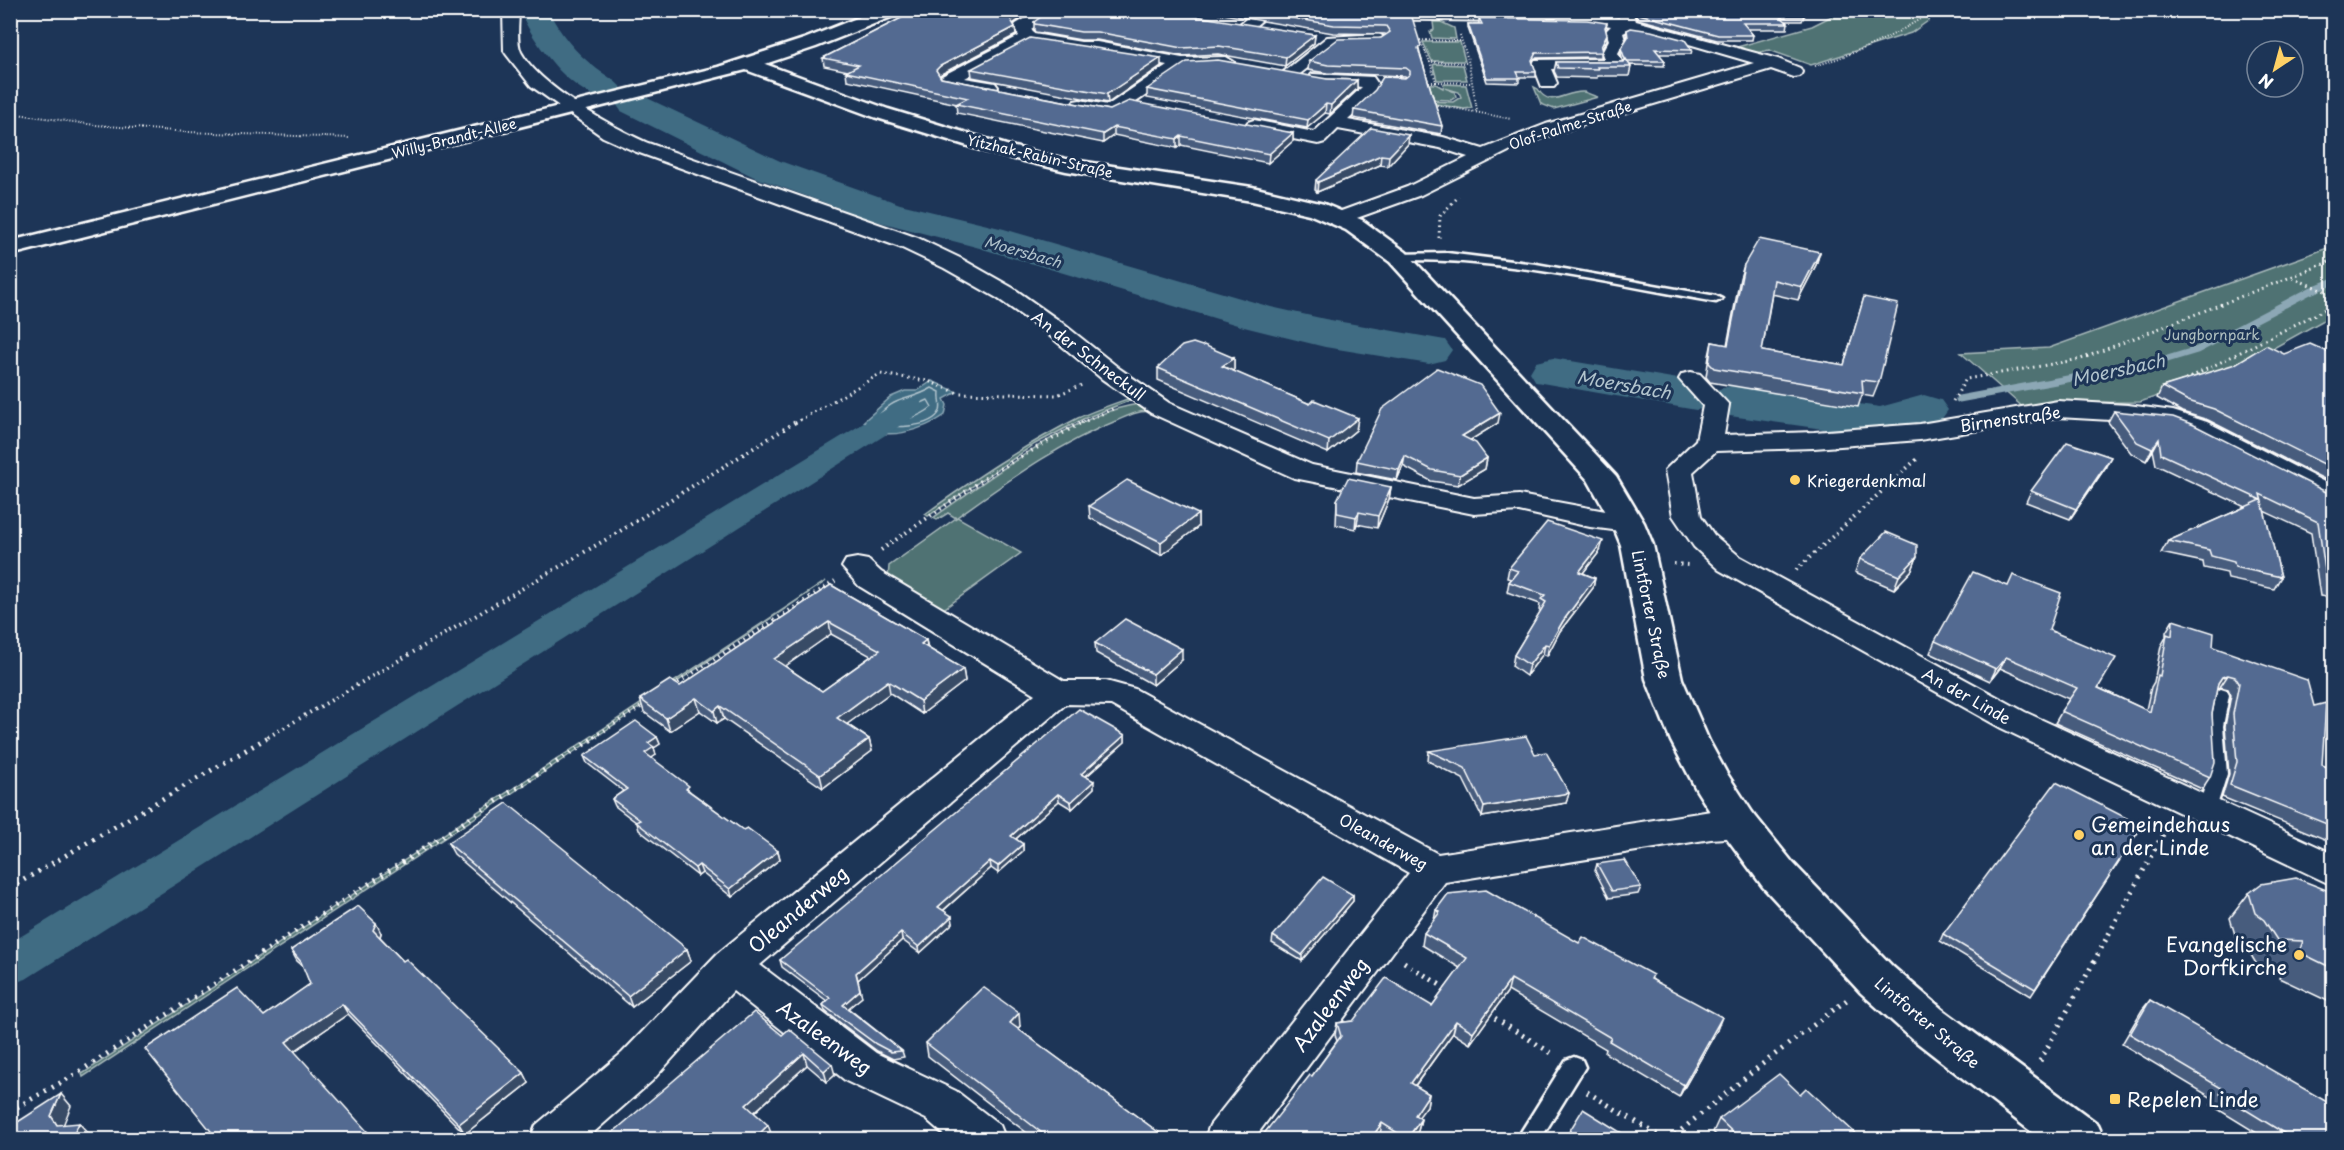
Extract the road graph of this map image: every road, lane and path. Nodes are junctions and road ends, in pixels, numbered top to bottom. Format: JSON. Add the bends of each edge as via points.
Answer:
{"nodes":[{"id":1,"x":511,"y":10,"type":"edge"},
{"id":2,"x":893,"y":10,"type":"edge"},
{"id":3,"x":1048,"y":10,"type":"edge"},
{"id":4,"x":1268,"y":10,"type":"edge"},
{"id":5,"x":1320,"y":10,"type":"edge"},
{"id":6,"x":1446,"y":14,"type":"junction"},
{"id":7,"x":1626,"y":17,"type":"edge"},
{"id":8,"x":1223,"y":22,"type":"edge"},
{"id":9,"x":1248,"y":26,"type":"junction"},
{"id":10,"x":1269,"y":29,"type":"edge"},
{"id":11,"x":1312,"y":36,"type":"edge"},
{"id":12,"x":1028,"y":38,"type":"junction"},
{"id":13,"x":1379,"y":39,"type":"joint"},
{"id":14,"x":1334,"y":40,"type":"junction"},
{"id":15,"x":1420,"y":40,"type":"junction"},
{"id":16,"x":1461,"y":41,"type":"junction"},
{"id":17,"x":1199,"y":62,"type":"junction"},
{"id":18,"x":1431,"y":62,"type":"junction"},
{"id":19,"x":1182,"y":63,"type":"junction"},
{"id":20,"x":1467,"y":63,"type":"junction"},
{"id":21,"x":1772,"y":63,"type":"junction"},
{"id":22,"x":1239,"y":64,"type":"edge"},
{"id":23,"x":1269,"y":69,"type":"edge"},
{"id":24,"x":1794,"y":72,"type":"dead end"},
{"id":25,"x":1290,"y":73,"type":"junction"},
{"id":26,"x":748,"y":77,"type":"junction"},
{"id":27,"x":1367,"y":81,"type":"junction"},
{"id":28,"x":1404,"y":81,"type":"joint"},
{"id":29,"x":1436,"y":82,"type":"junction"},
{"id":30,"x":1470,"y":83,"type":"junction"},
{"id":31,"x":1548,"y":83,"type":"dead end"},
{"id":32,"x":1006,"y":91,"type":"edge"},
{"id":33,"x":1125,"y":101,"type":"junction"},
{"id":34,"x":1064,"y":102,"type":"edge"},
{"id":35,"x":1421,"y":102,"type":"edge"},
{"id":36,"x":1148,"y":106,"type":"edge"},
{"id":37,"x":573,"y":109,"type":"junction"},
{"id":38,"x":1475,"y":112,"type":"junction"},
{"id":39,"x":10,"y":113,"type":"edge"},
{"id":40,"x":1239,"y":123,"type":"edge"},
{"id":41,"x":1334,"y":123,"type":"junction"},
{"id":42,"x":1553,"y":128,"type":"junction"},
{"id":43,"x":385,"y":156,"type":"junction"},
{"id":44,"x":1485,"y":156,"type":"junction"},
{"id":45,"x":1340,"y":218,"type":"junction"},
{"id":46,"x":10,"y":249,"type":"edge"},
{"id":47,"x":1398,"y":256,"type":"junction"},
{"id":48,"x":2334,"y":260,"type":"edge"},
{"id":49,"x":2292,"y":278,"type":"junction"},
{"id":50,"x":2334,"y":295,"type":"edge"},
{"id":51,"x":1716,"y":299,"type":"dead end"},
{"id":52,"x":2334,"y":305,"type":"edge"},
{"id":53,"x":1111,"y":374,"type":"junction"},
{"id":54,"x":1692,"y":379,"type":"dead end"},
{"id":55,"x":1143,"y":398,"type":"junction"},
{"id":56,"x":1950,"y":405,"type":"joint"},
{"id":57,"x":2128,"y":413,"type":"junction"},
{"id":58,"x":1920,"y":432,"type":"junction"},
{"id":59,"x":1703,"y":448,"type":"junction"},
{"id":60,"x":2334,"y":498,"type":"edge"},
{"id":61,"x":1628,"y":523,"type":"junction"},
{"id":62,"x":1672,"y":562,"type":"dead end"},
{"id":63,"x":1729,"y":563,"type":"junction"},
{"id":64,"x":856,"y":567,"type":"junction"},
{"id":65,"x":1775,"y":589,"type":"junction"},
{"id":66,"x":668,"y":689,"type":"edge"},
{"id":67,"x":1058,"y":693,"type":"junction"},
{"id":68,"x":2221,"y":695,"type":"edge"},
{"id":69,"x":648,"y":702,"type":"edge"},
{"id":70,"x":2194,"y":806,"type":"junction"},
{"id":71,"x":1738,"y":823,"type":"junction"},
{"id":72,"x":1434,"y":868,"type":"junction"},
{"id":73,"x":2334,"y":871,"type":"edge"},
{"id":74,"x":10,"y":888,"type":"edge"},
{"id":75,"x":1375,"y":944,"type":"junction"},
{"id":76,"x":730,"y":966,"type":"junction"},
{"id":77,"x":1877,"y":980,"type":"junction"},
{"id":78,"x":1455,"y":993,"type":"edge"},
{"id":79,"x":1484,"y":1012,"type":"edge"},
{"id":80,"x":1574,"y":1067,"type":"junction"},
{"id":81,"x":2021,"y":1096,"type":"junction"},
{"id":82,"x":10,"y":1111,"type":"edge"},
{"id":83,"x":552,"y":1140,"type":"edge"},
{"id":84,"x":984,"y":1140,"type":"edge"},
{"id":85,"x":1226,"y":1140,"type":"edge"},
{"id":86,"x":1527,"y":1140,"type":"edge"},
{"id":87,"x":1668,"y":1140,"type":"edge"},
{"id":88,"x":2080,"y":1140,"type":"edge"}],
"edges":[{"from":1,"to":37,"type":"street","name":"An der Schneckull","via":[[512,51],[537,82]]},
{"from":2,"to":26,"type":"street"},
{"from":3,"to":12,"type":"street","via":[[1022,27]]},
{"from":4,"to":9,"type":"street"},
{"from":5,"to":6,"type":"street"},
{"from":6,"to":7,"type":"street"},
{"from":6,"to":16,"type":"path","via":[[1448,23],[1458,28]]},
{"from":7,"to":21,"type":"street"},
{"from":7,"to":31,"type":"street","via":[[1614,31],[1617,40],[1610,53],[1615,64],[1541,64]]},
{"from":8,"to":9,"type":"street"},
{"from":9,"to":10,"type":"street"},
{"from":9,"to":17,"type":"street"},
{"from":11,"to":14,"type":"street"},
{"from":12,"to":19,"type":"street"},
{"from":12,"to":32,"type":"street","via":[[948,80]]},
{"from":13,"to":14,"type":"street"},
{"from":13,"to":15,"type":"path"},
{"from":14,"to":25,"type":"street"},
{"from":15,"to":16,"type":"path"},
{"from":15,"to":18,"type":"path"},
{"from":16,"to":20,"type":"path"},
{"from":17,"to":19,"type":"street"},
{"from":17,"to":22,"type":"street"},
{"from":18,"to":20,"type":"path"},
{"from":18,"to":29,"type":"path"},
{"from":19,"to":33,"type":"street"},
{"from":20,"to":30,"type":"path"},
{"from":21,"to":24,"type":"street"},
{"from":21,"to":42,"type":"street","name":"Olof-Palme-Straße"},
{"from":23,"to":25,"type":"street"},
{"from":25,"to":27,"type":"street","via":[[1327,80]]},
{"from":26,"to":37,"type":"street","name":"Willy-Brandt-Allee","via":[[650,90]]},
{"from":26,"to":45,"type":"street","name":"Yitzhak-Rabin-Straße","via":[[810,88],[925,128],[1036,159],[1271,198]]},
{"from":27,"to":28,"type":"lane"},
{"from":27,"to":41,"type":"street","via":[[1371,87],[1367,93]]},
{"from":28,"to":29,"type":"path"},
{"from":29,"to":30,"type":"path"},
{"from":30,"to":38,"type":"path"},
{"from":33,"to":34,"type":"street","via":[[1111,111]]},
{"from":33,"to":36,"type":"street"},
{"from":35,"to":38,"type":"path"},
{"from":37,"to":43,"type":"street","name":"Willy-Brandt-Allee"},
{"from":37,"to":53,"type":"street","name":"An der Schneckull","via":[[641,147],[910,243],[952,262],[1005,293]]},
{"from":38,"to":42,"type":"path"},
{"from":39,"to":43,"type":"path","via":[[187,132],[360,139]]},
{"from":40,"to":41,"type":"street","via":[[1318,138]]},
{"from":41,"to":44,"type":"street","via":[[1443,143]]},
{"from":42,"to":44,"type":"street","name":"Olof-Palme-Straße"},
{"from":43,"to":46,"type":"street","name":"Willy-Brandt-Allee"},
{"from":44,"to":45,"type":"street","name":"Olof-Palme-Straße","via":[[1414,191]]},
{"from":45,"to":47,"type":"street","name":"Lintforter Straße"},
{"from":47,"to":51,"type":"lane","via":[[1447,256],[1536,267]]},
{"from":47,"to":61,"type":"street","name":"Lintforter Straße","via":[[1600,476]]},
{"from":48,"to":49,"type":"path"},
{"from":49,"to":50,"type":"path"},
{"from":49,"to":56,"type":"path","via":[[2081,359],[1966,379]]},
{"from":52,"to":57,"type":"path"},
{"from":53,"to":55,"type":"street","name":"An der Schneckull"},
{"from":53,"to":74,"type":"path","via":[[1057,395],[958,393],[928,381],[880,374],[612,536]]},
{"from":54,"to":59,"type":"street","via":[[1716,405]]},
{"from":55,"to":61,"type":"street","name":"An der Schneckull","via":[[1304,472],[1474,506],[1520,503]]},
{"from":55,"to":64,"type":"path","via":[[1088,418],[1030,450]]},
{"from":56,"to":58,"type":"street","name":"Birnenstraße"},
{"from":57,"to":58,"type":"street","name":"Birnenstraße","via":[[2058,409]]},
{"from":57,"to":60,"type":"street","name":"Birnenstraße","via":[[2173,419],[2198,428]]},
{"from":58,"to":59,"type":"street","name":"Birnenstraße"},
{"from":58,"to":65,"type":"path","via":[[1924,453]]},
{"from":59,"to":63,"type":"street","name":"An der Linde","via":[[1679,470],[1687,516],[1704,541]]},
{"from":61,"to":71,"type":"street","name":"Lintforter Straße","via":[[1649,594],[1664,679],[1689,741]]},
{"from":62,"to":63,"type":"path","via":[[1677,566]]},
{"from":63,"to":65,"type":"street","name":"An der Linde"},
{"from":64,"to":66,"type":"path"},
{"from":64,"to":67,"type":"street"},
{"from":65,"to":70,"type":"street","name":"An der Linde","via":[[2013,720]]},
{"from":67,"to":72,"type":"street","name":"Oleanderweg","via":[[1106,692],[1123,697]]},
{"from":67,"to":76,"type":"street","name":"Oleanderweg"},
{"from":68,"to":70,"type":"lane","via":[[2215,726],[2218,774]]},
{"from":69,"to":82,"type":"path","via":[[72,1077]]},
{"from":70,"to":73,"type":"street","name":"An der Linde"},
{"from":70,"to":81,"type":"path"},
{"from":71,"to":72,"type":"street","name":"Oleanderweg"},
{"from":71,"to":77,"type":"street","name":"Lintforter Straße","via":[[1778,875]]},
{"from":72,"to":75,"type":"street","name":"Azaleenweg"},
{"from":75,"to":78,"type":"path"},
{"from":75,"to":85,"type":"street","name":"Azaleenweg"},
{"from":76,"to":83,"type":"street","name":"Oleanderweg","via":[[637,1067]]},
{"from":76,"to":84,"type":"street","name":"Azaleenweg","via":[[861,1067],[941,1106]]},
{"from":77,"to":81,"type":"street","name":"Lintforter Straße"},
{"from":77,"to":87,"type":"path","via":[[1761,1065]]},
{"from":79,"to":80,"type":"path"},
{"from":80,"to":86,"type":"lane"},
{"from":80,"to":87,"type":"path","via":[[1586,1090]]},
{"from":81,"to":88,"type":"street","name":"Lintforter Straße"}]}
